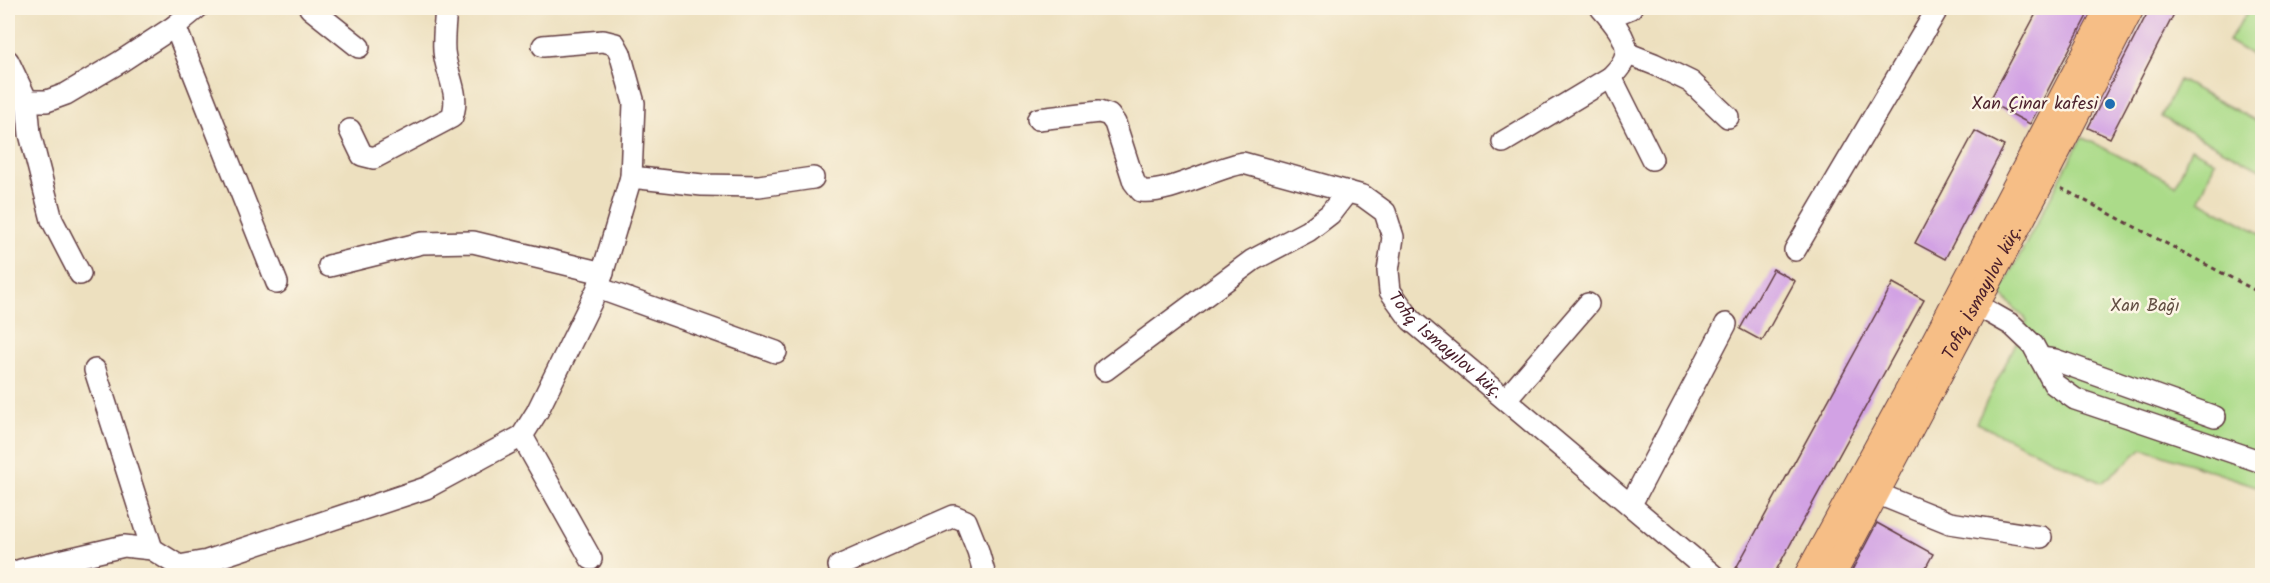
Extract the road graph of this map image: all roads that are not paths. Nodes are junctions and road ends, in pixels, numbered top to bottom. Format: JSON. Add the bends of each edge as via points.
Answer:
{"nodes":[{"id":1,"x":197,"y":8,"type":"edge"},
{"id":2,"x":310,"y":8,"type":"edge"},
{"id":3,"x":446,"y":8,"type":"edge"},
{"id":4,"x":1630,"y":8,"type":"edge"},
{"id":5,"x":1938,"y":8,"type":"edge"},
{"id":6,"x":2109,"y":8,"type":"edge"},
{"id":7,"x":2132,"y":8,"type":"edge"},
{"id":8,"x":1605,"y":12,"type":"edge"},
{"id":9,"x":175,"y":26,"type":"junction"},
{"id":10,"x":543,"y":46,"type":"dead end"},
{"id":11,"x":359,"y":47,"type":"dead end"},
{"id":12,"x":1626,"y":53,"type":"junction"},
{"id":13,"x":8,"y":61,"type":"edge"},
{"id":14,"x":1611,"y":77,"type":"junction"},
{"id":15,"x":27,"y":100,"type":"junction"},
{"id":16,"x":1728,"y":117,"type":"dead end"},
{"id":17,"x":1038,"y":119,"type":"dead end"},
{"id":18,"x":350,"y":130,"type":"dead end"},
{"id":19,"x":1503,"y":142,"type":"dead end"},
{"id":20,"x":1652,"y":159,"type":"dead end"},
{"id":21,"x":631,"y":177,"type":"junction"},
{"id":22,"x":813,"y":178,"type":"dead end"},
{"id":23,"x":1347,"y":192,"type":"junction"},
{"id":24,"x":1796,"y":250,"type":"dead end"},
{"id":25,"x":329,"y":266,"type":"dead end"},
{"id":26,"x":80,"y":274,"type":"dead end"},
{"id":27,"x":601,"y":280,"type":"junction"},
{"id":28,"x":277,"y":283,"type":"dead end"},
{"id":29,"x":1588,"y":304,"type":"dead end"},
{"id":30,"x":1977,"y":305,"type":"junction"},
{"id":31,"x":1726,"y":324,"type":"dead end"},
{"id":32,"x":776,"y":352,"type":"dead end"},
{"id":33,"x":2040,"y":358,"type":"junction"},
{"id":34,"x":95,"y":370,"type":"dead end"},
{"id":35,"x":1105,"y":370,"type":"dead end"},
{"id":36,"x":1506,"y":399,"type":"junction"},
{"id":37,"x":2215,"y":417,"type":"dead end"},
{"id":38,"x":522,"y":436,"type":"junction"},
{"id":39,"x":2262,"y":462,"type":"edge"},
{"id":40,"x":1876,"y":494,"type":"junction"},
{"id":41,"x":1631,"y":504,"type":"junction"},
{"id":42,"x":2041,"y":537,"type":"dead end"},
{"id":43,"x":152,"y":549,"type":"junction"},
{"id":44,"x":591,"y":559,"type":"dead end"},
{"id":45,"x":839,"y":566,"type":"dead end"},
{"id":46,"x":181,"y":571,"type":"edge"},
{"id":47,"x":8,"y":575,"type":"edge"},
{"id":48,"x":984,"y":576,"type":"edge"},
{"id":49,"x":1714,"y":576,"type":"edge"},
{"id":50,"x":1807,"y":576,"type":"edge"},
{"id":51,"x":1832,"y":576,"type":"edge"}],
"edges":[{"from":1,"to":9,"type":"street"},
{"from":2,"to":11,"type":"street"},
{"from":3,"to":18,"type":"street","via":[[444,49],[456,98],[452,117],[374,158],[362,155]]},
{"from":4,"to":8,"type":"street"},
{"from":5,"to":24,"type":"street"},
{"from":6,"to":50,"type":"main road"},
{"from":7,"to":30,"type":"main road","name":"Tofiq İsmayılov küç."},
{"from":8,"to":12,"type":"street","via":[[1625,43]]},
{"from":9,"to":15,"type":"street","via":[[66,94],[47,100]]},
{"from":9,"to":28,"type":"street"},
{"from":10,"to":21,"type":"street","via":[[603,41],[615,44],[634,103]]},
{"from":12,"to":14,"type":"street"},
{"from":12,"to":16,"type":"street","via":[[1690,82]]},
{"from":13,"to":15,"type":"street"},
{"from":14,"to":19,"type":"street"},
{"from":14,"to":20,"type":"street"},
{"from":15,"to":26,"type":"street","via":[[30,134],[52,220]]},
{"from":17,"to":23,"type":"street","name":"Tofiq İsmayılov küç.","via":[[1099,112],[1109,115],[1141,191],[1154,192],[1243,163]]},
{"from":21,"to":22,"type":"street","via":[[702,185],[759,186]]},
{"from":21,"to":27,"type":"street"},
{"from":23,"to":35,"type":"street","via":[[1330,214],[1308,231],[1253,260]]},
{"from":23,"to":36,"type":"street","name":"Tofiq İsmayılov küç.","via":[[1363,196],[1385,212],[1393,237],[1388,271],[1390,291],[1411,320]]},
{"from":25,"to":27,"type":"street","via":[[422,243],[473,242]]},
{"from":27,"to":32,"type":"street"},
{"from":27,"to":38,"type":"street","via":[[554,380]]},
{"from":29,"to":36,"type":"street"},
{"from":30,"to":33,"type":"street","via":[[2012,325],[2033,345]]},
{"from":30,"to":40,"type":"main road","name":"Tofiq İsmayılov küç."},
{"from":31,"to":41,"type":"street"},
{"from":33,"to":37,"type":"street"},
{"from":33,"to":39,"type":"street","via":[[2054,384],[2074,399]]},
{"from":34,"to":43,"type":"street"},
{"from":36,"to":41,"type":"street","name":"Tofiq İsmayılov küç."},
{"from":38,"to":44,"type":"street"},
{"from":38,"to":46,"type":"street","via":[[426,488]]},
{"from":40,"to":42,"type":"street","via":[[1950,523]]},
{"from":40,"to":51,"type":"main road","name":"Tofiq İsmayılov küç."},
{"from":41,"to":49,"type":"street","name":"Tofiq İsmayılov küç."},
{"from":43,"to":46,"type":"street"},
{"from":43,"to":47,"type":"street","via":[[124,546]]},
{"from":45,"to":48,"type":"street","via":[[954,516],[966,521]]}]}
